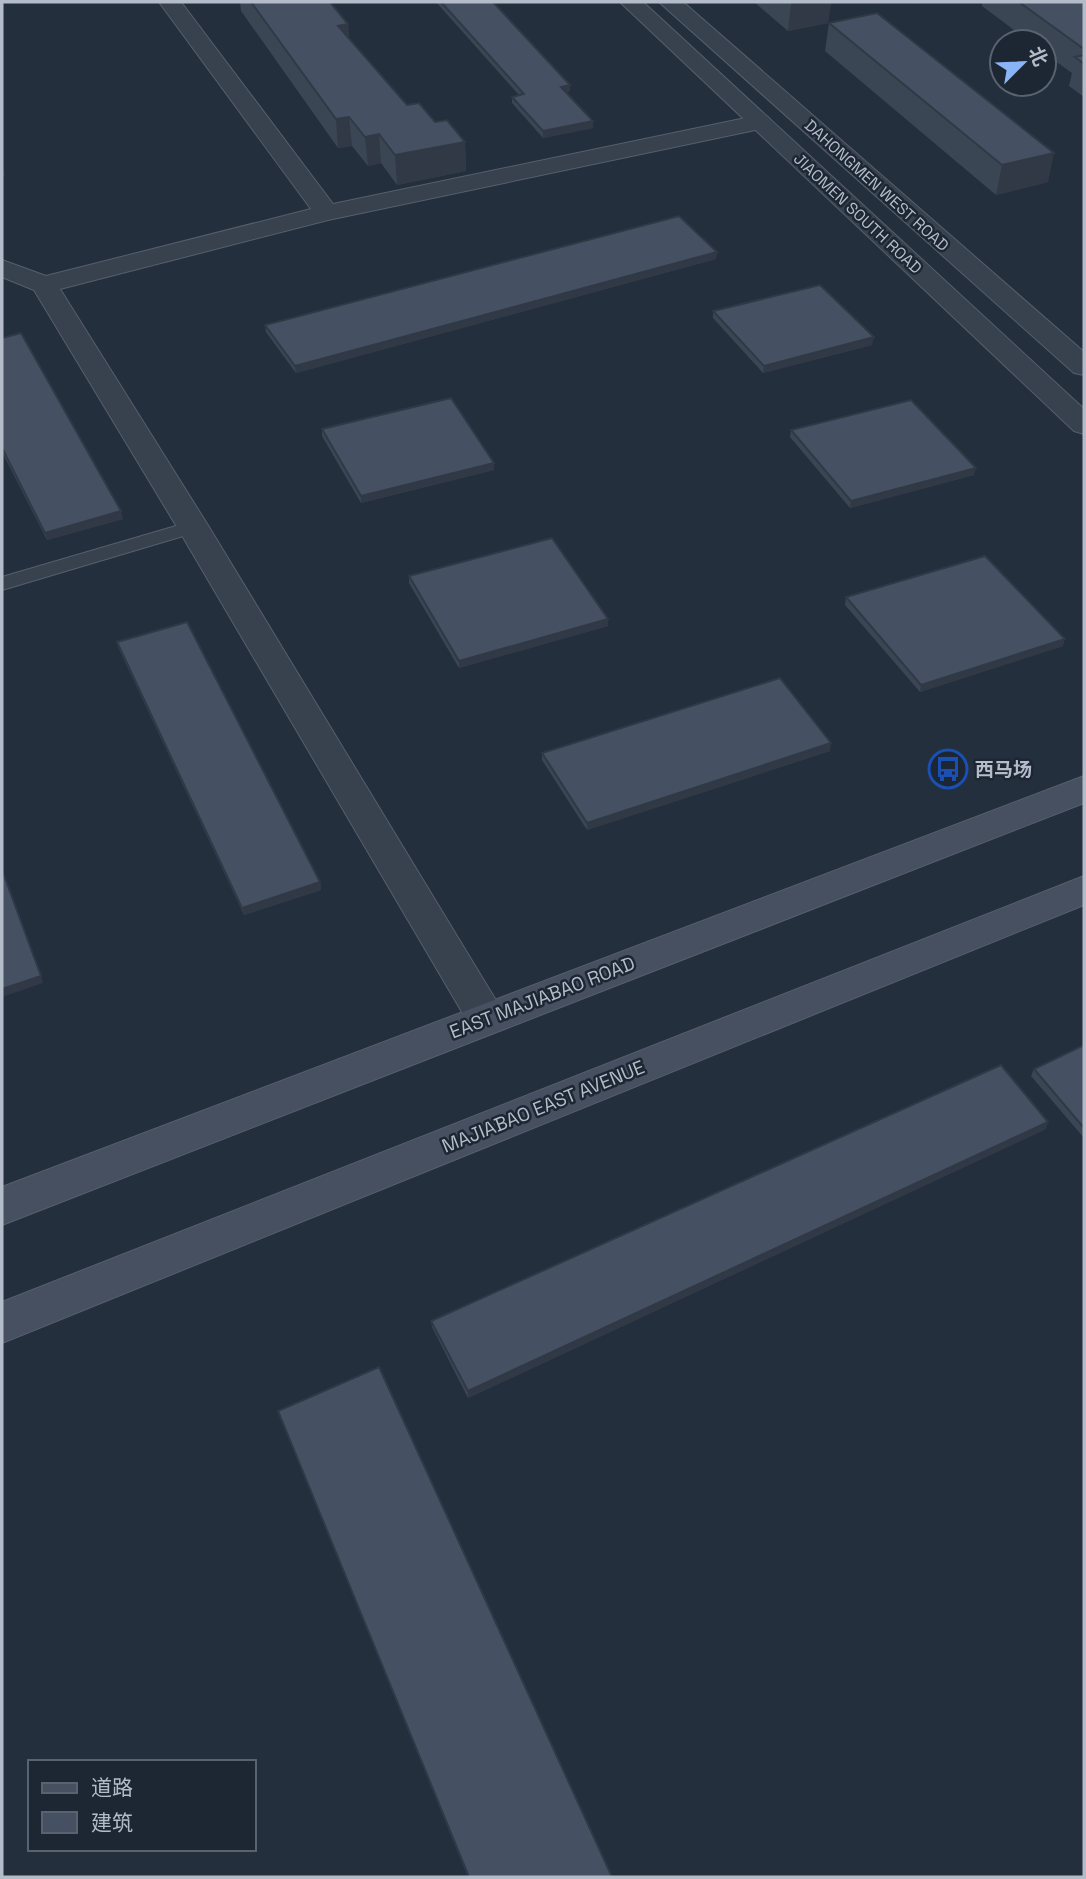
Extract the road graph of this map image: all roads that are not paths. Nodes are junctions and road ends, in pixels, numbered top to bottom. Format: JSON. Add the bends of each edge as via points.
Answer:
{"nodes":[{"id":1,"x":170,"y":2,"type":"edge"},
{"id":2,"x":631,"y":2,"type":"edge"},
{"id":3,"x":670,"y":2,"type":"edge"},
{"id":4,"x":760,"y":122,"type":"junction"},
{"id":5,"x":327,"y":213,"type":"junction"},
{"id":6,"x":2,"y":268,"type":"edge"},
{"id":7,"x":44,"y":285,"type":"junction"},
{"id":8,"x":1084,"y":367,"type":"edge"},
{"id":9,"x":1084,"y":425,"type":"edge"},
{"id":10,"x":193,"y":527,"type":"junction"},
{"id":11,"x":2,"y":584,"type":"edge"},
{"id":12,"x":1084,"y":789,"type":"edge"},
{"id":13,"x":1084,"y":890,"type":"edge"},
{"id":14,"x":486,"y":1018,"type":"junction"},
{"id":15,"x":2,"y":1206,"type":"edge"},
{"id":16,"x":2,"y":1323,"type":"edge"}],
"edges":[{"from":1,"to":5,"type":"street"},
{"from":2,"to":4,"type":"street","name":"JIAOMEN SOUTH ROAD"},
{"from":3,"to":8,"type":"street","name":"DAHONGMEN WEST ROAD"},
{"from":4,"to":5,"type":"street"},
{"from":4,"to":9,"type":"street","name":"JIAOMEN SOUTH ROAD"},
{"from":5,"to":7,"type":"street"},
{"from":6,"to":7,"type":"street"},
{"from":7,"to":10,"type":"street"},
{"from":10,"to":11,"type":"lane"},
{"from":10,"to":14,"type":"street"},
{"from":12,"to":14,"type":"main road","name":"EAST MAJIABAO ROAD"},
{"from":13,"to":16,"type":"main road","name":"MAJIABAO EAST AVENUE"},
{"from":14,"to":15,"type":"main road","name":"EAST MAJIABAO ROAD"}]}
